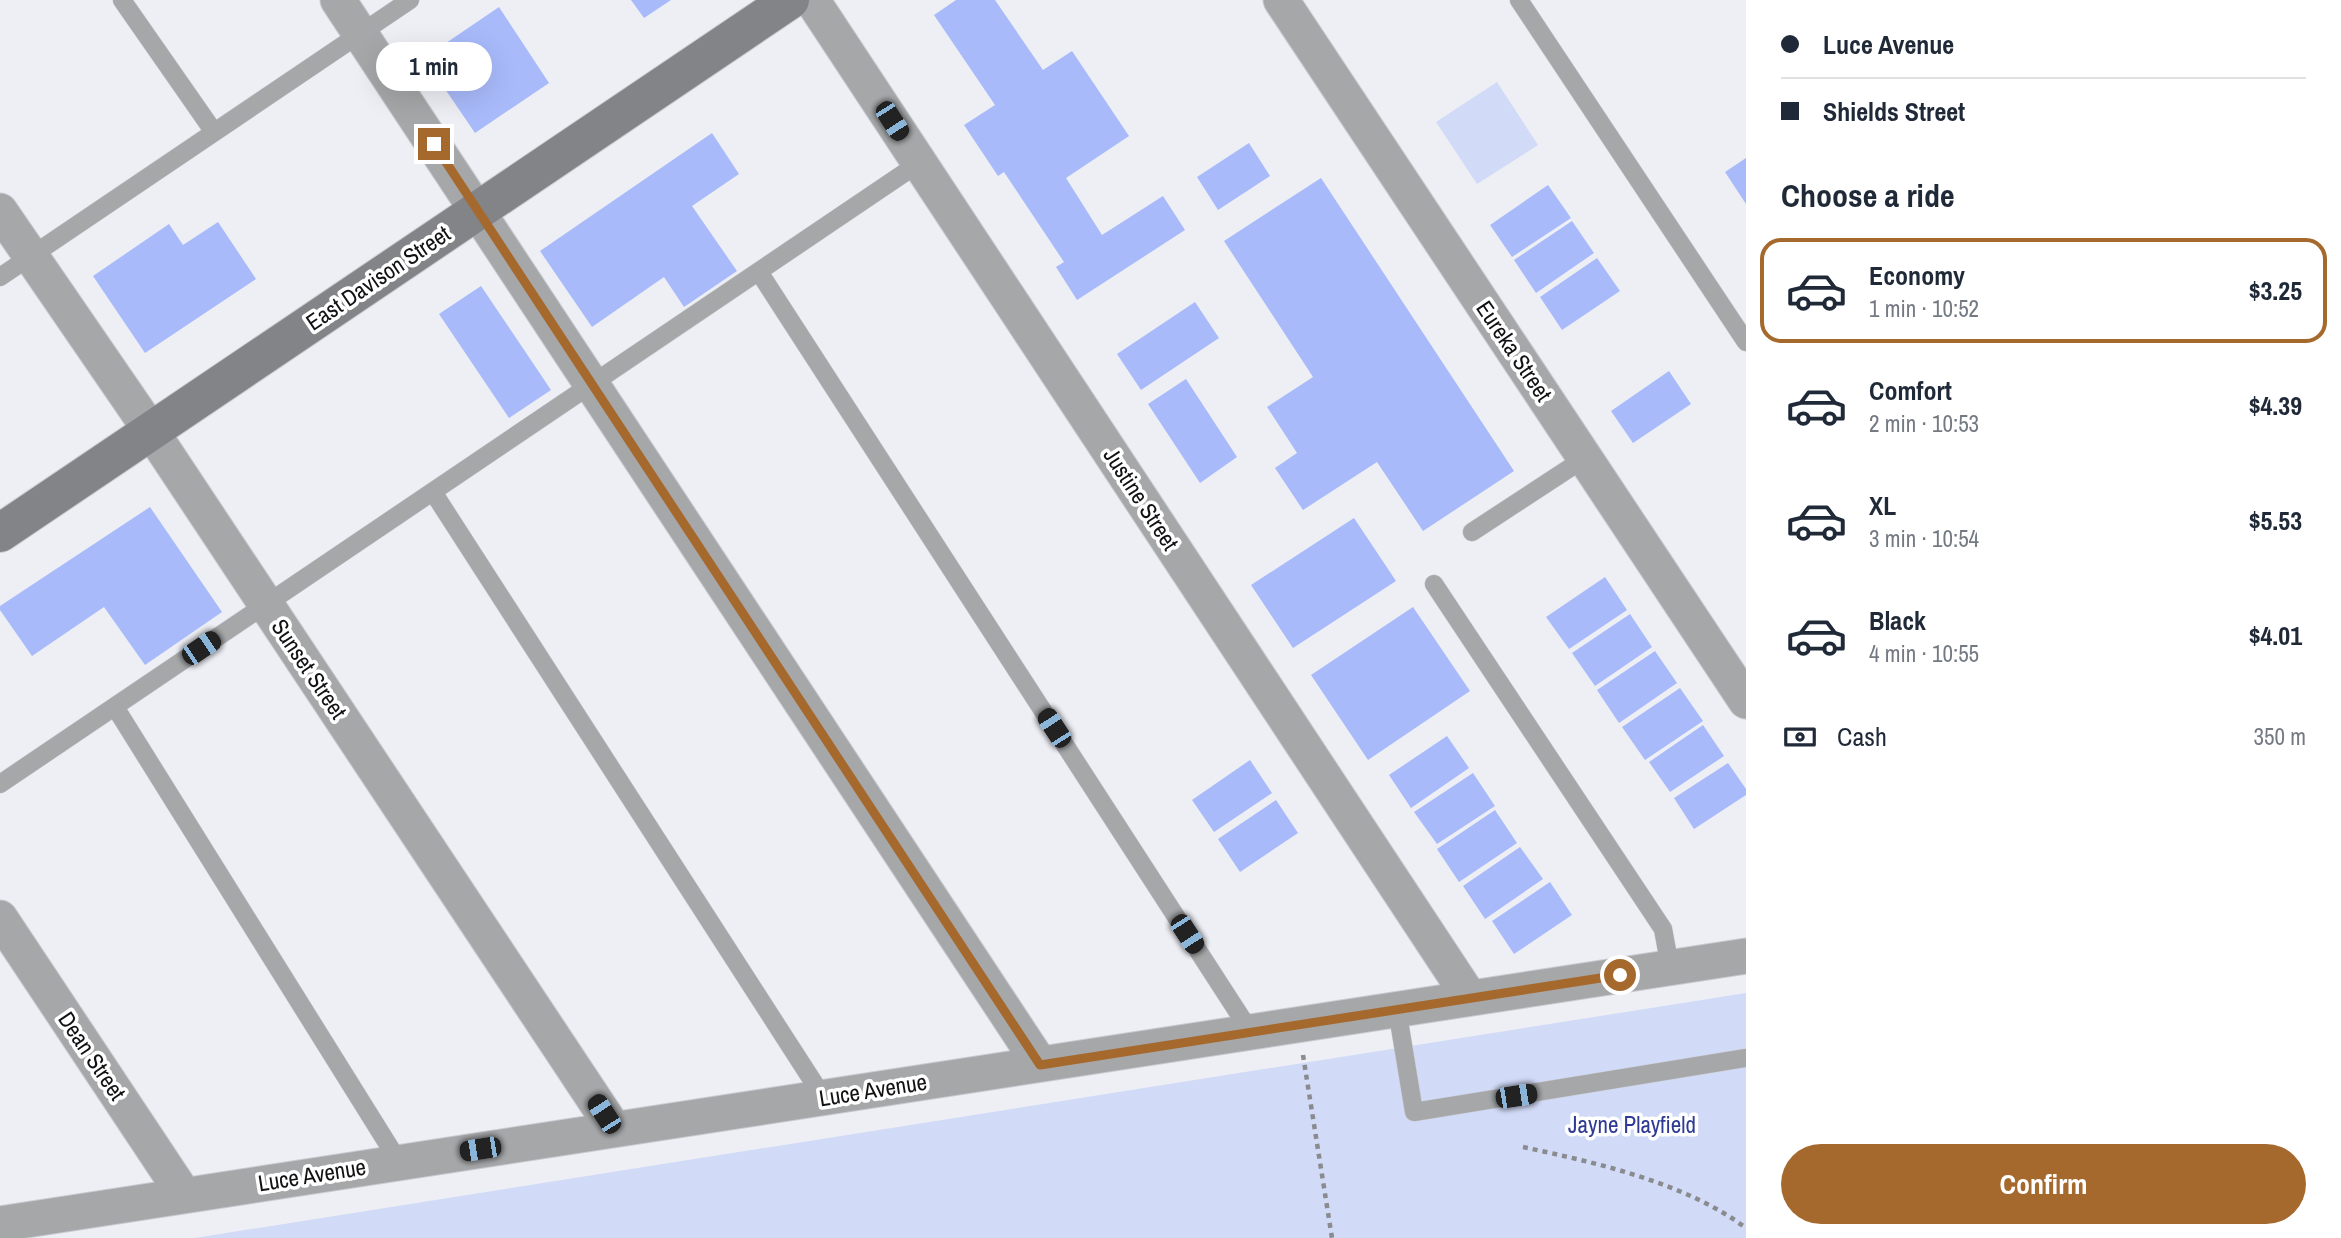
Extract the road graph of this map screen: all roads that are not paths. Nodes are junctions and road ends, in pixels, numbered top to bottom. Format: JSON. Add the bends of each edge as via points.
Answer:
{"nodes":[{"id":1,"x":122,"y":0,"type":"edge"},
{"id":2,"x":338,"y":0,"type":"edge"},
{"id":3,"x":410,"y":0,"type":"edge"},
{"id":4,"x":790,"y":0,"type":"edge"},
{"id":5,"x":812,"y":0,"type":"edge"},
{"id":6,"x":1281,"y":0,"type":"edge"},
{"id":7,"x":1519,"y":0,"type":"edge"},
{"id":8,"x":360,"y":34,"type":"junction"},
{"id":9,"x":214,"y":132,"type":"junction"},
{"id":10,"x":919,"y":163,"type":"junction"},
{"id":11,"x":0,"y":211,"type":"edge"},
{"id":12,"x":478,"y":211,"type":"junction"},
{"id":13,"x":31,"y":256,"type":"junction"},
{"id":14,"x":759,"y":272,"type":"junction"},
{"id":15,"x":0,"y":277,"type":"edge"},
{"id":16,"x":1746,"y":342,"type":"edge"},
{"id":17,"x":593,"y":384,"type":"junction"},
{"id":18,"x":152,"y":432,"type":"junction"},
{"id":19,"x":1585,"y":458,"type":"junction"},
{"id":20,"x":433,"y":492,"type":"junction"},
{"id":21,"x":1472,"y":532,"type":"dead end"},
{"id":22,"x":0,"y":533,"type":"edge"},
{"id":23,"x":1434,"y":584,"type":"dead end"},
{"id":24,"x":266,"y":605,"type":"junction"},
{"id":25,"x":1746,"y":701,"type":"edge"},
{"id":26,"x":115,"y":707,"type":"junction"},
{"id":27,"x":0,"y":784,"type":"edge"},
{"id":28,"x":0,"y":918,"type":"edge"},
{"id":29,"x":1746,"y":956,"type":"edge"},
{"id":30,"x":1670,"y":968,"type":"junction"},
{"id":31,"x":1470,"y":998,"type":"junction"},
{"id":32,"x":1397,"y":1009,"type":"junction"},
{"id":33,"x":1250,"y":1031,"type":"junction"},
{"id":34,"x":1746,"y":1058,"type":"edge"},
{"id":35,"x":1040,"y":1065,"type":"junction"},
{"id":36,"x":824,"y":1097,"type":"junction"},
{"id":37,"x":614,"y":1129,"type":"junction"},
{"id":38,"x":399,"y":1162,"type":"junction"},
{"id":39,"x":184,"y":1195,"type":"junction"},
{"id":40,"x":10,"y":1228,"type":"edge"}],
"edges":[{"from":1,"to":9,"type":"lane"},
{"from":2,"to":8,"type":"street"},
{"from":3,"to":8,"type":"lane"},
{"from":4,"to":12,"type":"main road","name":"East Davison Street"},
{"from":5,"to":10,"type":"street","name":"Justine Street"},
{"from":6,"to":19,"type":"street","name":"Eureka Street"},
{"from":7,"to":16,"type":"lane"},
{"from":8,"to":9,"type":"lane"},
{"from":8,"to":12,"type":"street"},
{"from":9,"to":13,"type":"lane"},
{"from":10,"to":14,"type":"lane"},
{"from":10,"to":31,"type":"street","name":"Justine Street"},
{"from":11,"to":13,"type":"street","name":"Sunset Street"},
{"from":12,"to":17,"type":"street"},
{"from":12,"to":18,"type":"main road","name":"East Davison Street"},
{"from":13,"to":15,"type":"lane"},
{"from":13,"to":18,"type":"street","name":"Sunset Street"},
{"from":14,"to":17,"type":"lane"},
{"from":14,"to":33,"type":"lane"},
{"from":17,"to":20,"type":"lane"},
{"from":17,"to":35,"type":"street"},
{"from":18,"to":22,"type":"main road","name":"East Davison Street"},
{"from":18,"to":24,"type":"street","name":"Sunset Street"},
{"from":19,"to":21,"type":"lane"},
{"from":19,"to":25,"type":"street","name":"Eureka Street"},
{"from":20,"to":24,"type":"lane"},
{"from":20,"to":36,"type":"lane"},
{"from":23,"to":30,"type":"lane","via":[[1663,929]]},
{"from":24,"to":26,"type":"lane"},
{"from":24,"to":37,"type":"street","name":"Sunset Street"},
{"from":26,"to":27,"type":"lane"},
{"from":26,"to":38,"type":"lane"},
{"from":28,"to":39,"type":"street","name":"Dean Street"},
{"from":29,"to":30,"type":"street","name":"Luce Avenue"},
{"from":30,"to":31,"type":"street","name":"Luce Avenue"},
{"from":31,"to":32,"type":"street","name":"Luce Avenue"},
{"from":32,"to":33,"type":"street","name":"Luce Avenue"},
{"from":32,"to":34,"type":"lane","via":[[1414,1112]]},
{"from":33,"to":35,"type":"street","name":"Luce Avenue"},
{"from":35,"to":36,"type":"street","name":"Luce Avenue"},
{"from":36,"to":37,"type":"street","name":"Luce Avenue"},
{"from":37,"to":38,"type":"street","name":"Luce Avenue"},
{"from":38,"to":39,"type":"street","name":"Luce Avenue"},
{"from":39,"to":40,"type":"street","name":"Luce Avenue"}]}
